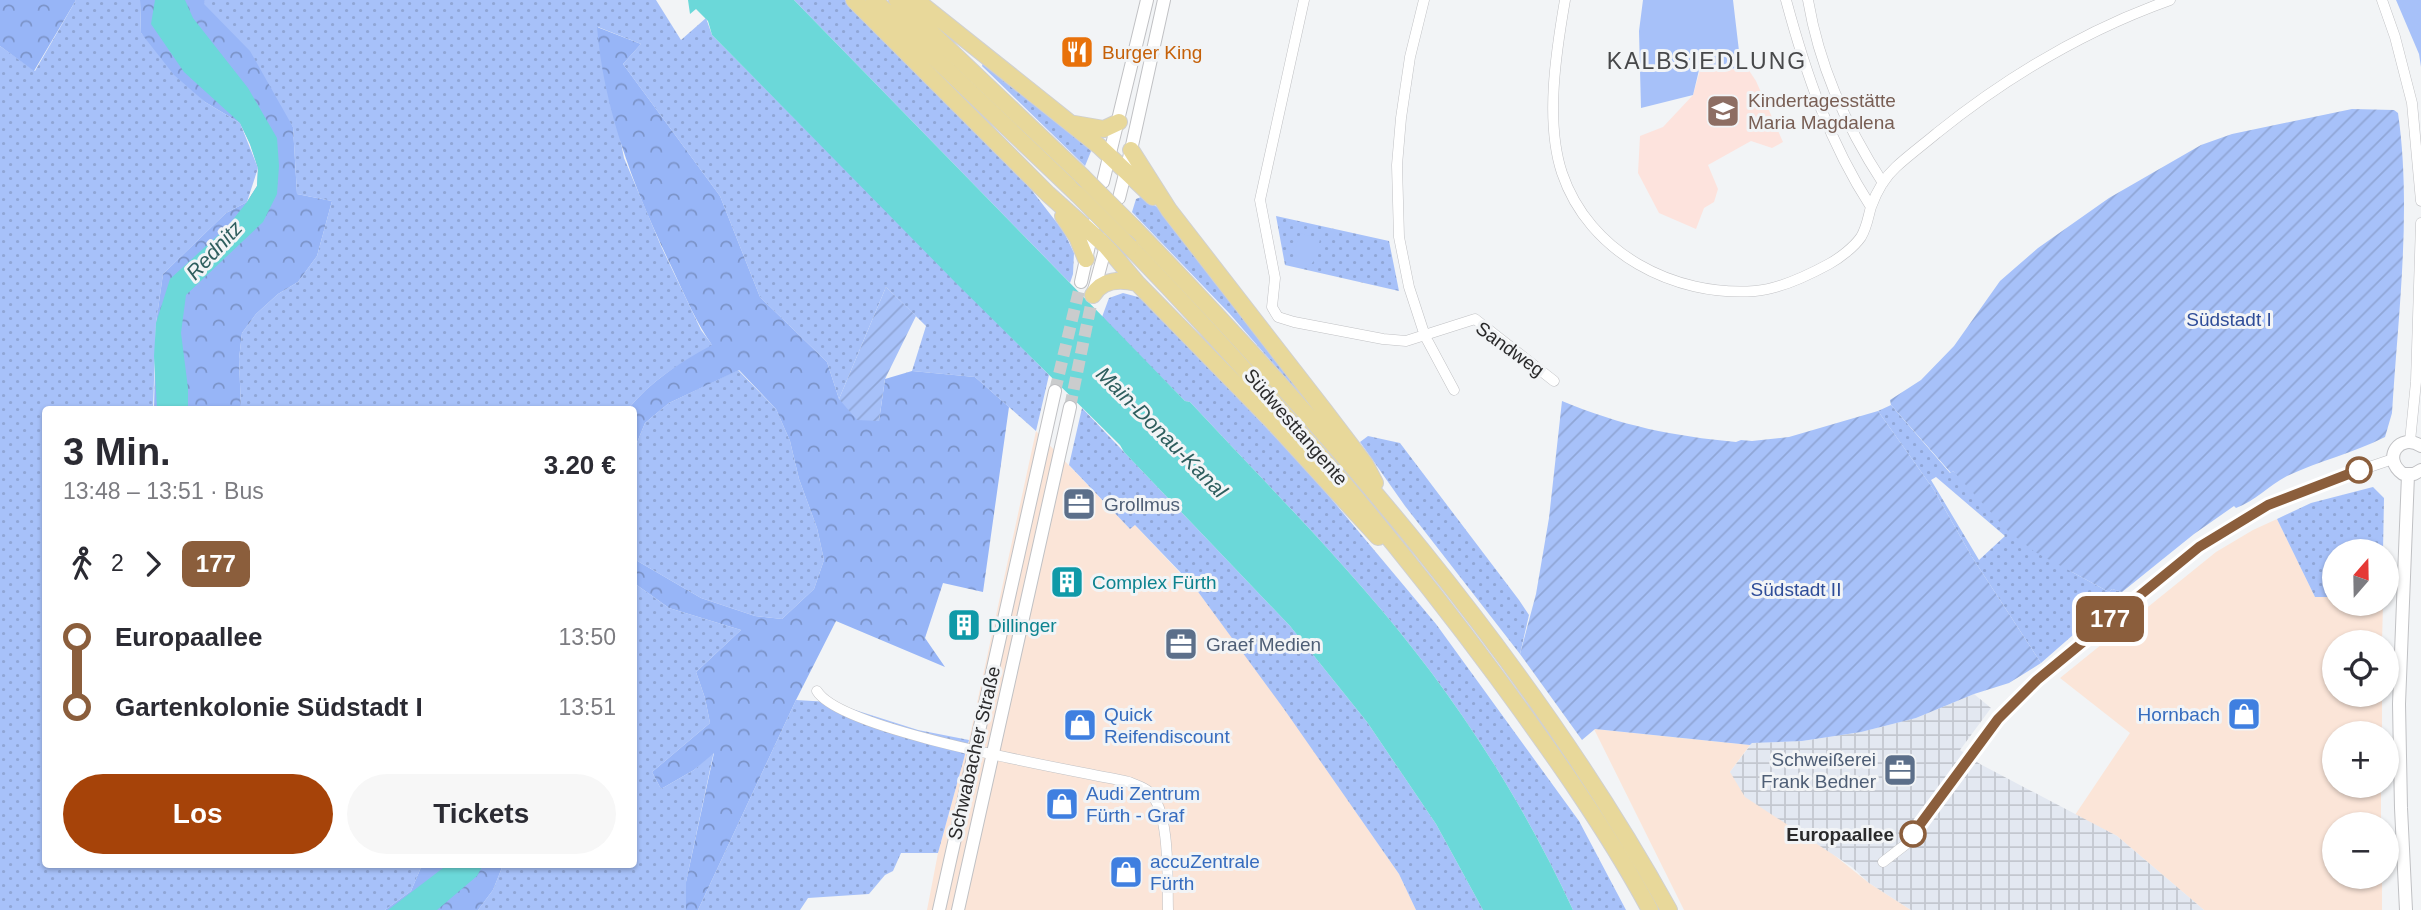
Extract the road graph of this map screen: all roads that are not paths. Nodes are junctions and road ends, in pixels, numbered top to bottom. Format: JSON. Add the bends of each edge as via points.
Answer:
{"nodes":[{"id":1,"x":854,"y":0,"type":"edge"},
{"id":2,"x":874,"y":0,"type":"edge"},
{"id":3,"x":897,"y":0,"type":"edge"},
{"id":4,"x":916,"y":0,"type":"edge"},
{"id":5,"x":1147,"y":0,"type":"edge"},
{"id":6,"x":1164,"y":0,"type":"edge"},
{"id":7,"x":1304,"y":0,"type":"edge"},
{"id":8,"x":1423,"y":0,"type":"edge"},
{"id":9,"x":1565,"y":0,"type":"edge"},
{"id":10,"x":1786,"y":0,"type":"edge"},
{"id":11,"x":1808,"y":0,"type":"edge"},
{"id":12,"x":2170,"y":0,"type":"edge"},
{"id":13,"x":2382,"y":0,"type":"edge"},
{"id":14,"x":1119,"y":122,"type":"junction"},
{"id":15,"x":1071,"y":123,"type":"junction"},
{"id":16,"x":1132,"y":150,"type":"junction"},
{"id":17,"x":1109,"y":158,"type":"junction"},
{"id":18,"x":1126,"y":173,"type":"junction"},
{"id":19,"x":1103,"y":182,"type":"dead end"},
{"id":20,"x":1883,"y":183,"type":"junction"},
{"id":21,"x":1048,"y":194,"type":"junction"},
{"id":22,"x":1119,"y":198,"type":"dead end"},
{"id":23,"x":2421,"y":201,"type":"edge"},
{"id":24,"x":1871,"y":207,"type":"junction"},
{"id":25,"x":1169,"y":210,"type":"junction"},
{"id":26,"x":2421,"y":223,"type":"edge"},
{"id":27,"x":1093,"y":228,"type":"junction"},
{"id":28,"x":1108,"y":240,"type":"junction"},
{"id":29,"x":1086,"y":259,"type":"junction"},
{"id":30,"x":1081,"y":282,"type":"tunnel mouth"},
{"id":31,"x":1137,"y":283,"type":"junction"},
{"id":32,"x":1093,"y":295,"type":"joint"},
{"id":33,"x":1424,"y":336,"type":"junction"},
{"id":34,"x":1554,"y":381,"type":"dead end"},
{"id":35,"x":1454,"y":390,"type":"dead end"},
{"id":36,"x":1055,"y":391,"type":"tunnel mouth"},
{"id":37,"x":1070,"y":407,"type":"tunnel mouth"},
{"id":38,"x":2416,"y":444,"type":"edge"},
{"id":39,"x":2393,"y":459,"type":"junction"},
{"id":40,"x":2415,"y":472,"type":"edge"},
{"id":41,"x":1389,"y":510,"type":"junction"},
{"id":42,"x":1423,"y":579,"type":"junction"},
{"id":43,"x":817,"y":691,"type":"dead end"},
{"id":44,"x":974,"y":750,"type":"junction"},
{"id":45,"x":992,"y":755,"type":"junction"},
{"id":46,"x":1603,"y":814,"type":"junction"},
{"id":47,"x":1883,"y":862,"type":"dead end"},
{"id":48,"x":1624,"y":864,"type":"junction"},
{"id":49,"x":939,"y":910,"type":"edge"},
{"id":50,"x":958,"y":910,"type":"edge"},
{"id":51,"x":1168,"y":910,"type":"edge"},
{"id":52,"x":1639,"y":910,"type":"edge"},
{"id":53,"x":1650,"y":910,"type":"edge"},
{"id":54,"x":1669,"y":910,"type":"edge"},
{"id":55,"x":2406,"y":910,"type":"edge"}],
"edges":[{"from":1,"to":21,"type":"highway"},
{"from":2,"to":42,"type":"highway","name":"Südwesttangente","bridge":true,"via":[[1130,247],[1284,411]]},
{"from":3,"to":41,"type":"highway","name":"Südwesttangente","bridge":true,"via":[[1134,228],[1298,403]]},
{"from":4,"to":15,"type":"highway"},
{"from":5,"to":14,"type":"main road"},
{"from":6,"to":16,"type":"main road"},
{"from":7,"to":33,"type":"street","via":[[1260,200],[1275,278],[1272,306],[1278,317],[1357,334],[1406,341]]},
{"from":8,"to":33,"type":"street","via":[[1409,65],[1397,165],[1399,237]]},
{"from":9,"to":24,"type":"street","via":[[1553,128],[1561,172],[1580,211],[1638,265],[1677,283],[1708,290],[1757,291],[1779,286],[1831,263],[1855,244]]},
{"from":10,"to":24,"type":"street","via":[[1826,127]]},
{"from":11,"to":20,"type":"street","via":[[1835,90],[1863,153]]},
{"from":12,"to":20,"type":"street","via":[[2036,62],[1978,101],[1895,167]]},
{"from":13,"to":23,"type":"street","via":[[2412,103]]},
{"from":14,"to":15,"type":"highway","via":[[1104,129]]},
{"from":14,"to":17,"type":"main road"},
{"from":15,"to":17,"type":"highway"},
{"from":16,"to":18,"type":"main road"},
{"from":16,"to":25,"type":"highway"},
{"from":17,"to":18,"type":"highway"},
{"from":17,"to":19,"type":"main road"},
{"from":18,"to":22,"type":"main road"},
{"from":18,"to":25,"type":"highway"},
{"from":20,"to":24,"type":"street"},
{"from":21,"to":27,"type":"highway"},
{"from":21,"to":29,"type":"highway"},
{"from":25,"to":41,"type":"highway","via":[[1365,464]]},
{"from":26,"to":38,"type":"street"},
{"from":27,"to":28,"type":"highway"},
{"from":27,"to":29,"type":"main road"},
{"from":28,"to":31,"type":"highway"},
{"from":28,"to":32,"type":"main road"},
{"from":29,"to":30,"type":"main road"},
{"from":31,"to":32,"type":"highway","via":[[1111,282]]},
{"from":31,"to":42,"type":"highway","via":[[1362,521]]},
{"from":33,"to":34,"type":"street","name":"Sandweg","via":[[1475,319]]},
{"from":33,"to":35,"type":"street"},
{"from":36,"to":44,"type":"main road","name":"Schwabacher Straße"},
{"from":37,"to":45,"type":"main road","name":"Schwabacher Straße"},
{"from":38,"to":39,"type":"main road","via":[[2399,445]]},
{"from":39,"to":40,"type":"main road","via":[[2398,470]]},
{"from":39,"to":47,"type":"street","via":[[2268,505],[2199,547],[2037,680],[1998,719],[1905,845]]},
{"from":40,"to":55,"type":"main road","via":[[2399,704]]},
{"from":41,"to":46,"type":"highway","name":"Südwesttangente","via":[[1501,654]]},
{"from":42,"to":46,"type":"highway","name":"Südwesttangente"},
{"from":43,"to":44,"type":"street","via":[[832,706],[872,722]]},
{"from":44,"to":45,"type":"street"},
{"from":44,"to":49,"type":"main road","name":"Schwabacher Straße"},
{"from":45,"to":50,"type":"main road","name":"Schwabacher Straße"},
{"from":45,"to":51,"type":"street","via":[[1129,782],[1148,791],[1157,801],[1161,817]]},
{"from":46,"to":48,"type":"highway","name":"Südwesttangente"},
{"from":46,"to":54,"type":"highway","name":"Südwesttangente"},
{"from":48,"to":52,"type":"highway"},
{"from":48,"to":53,"type":"highway","name":"Südwesttangente"}]}
